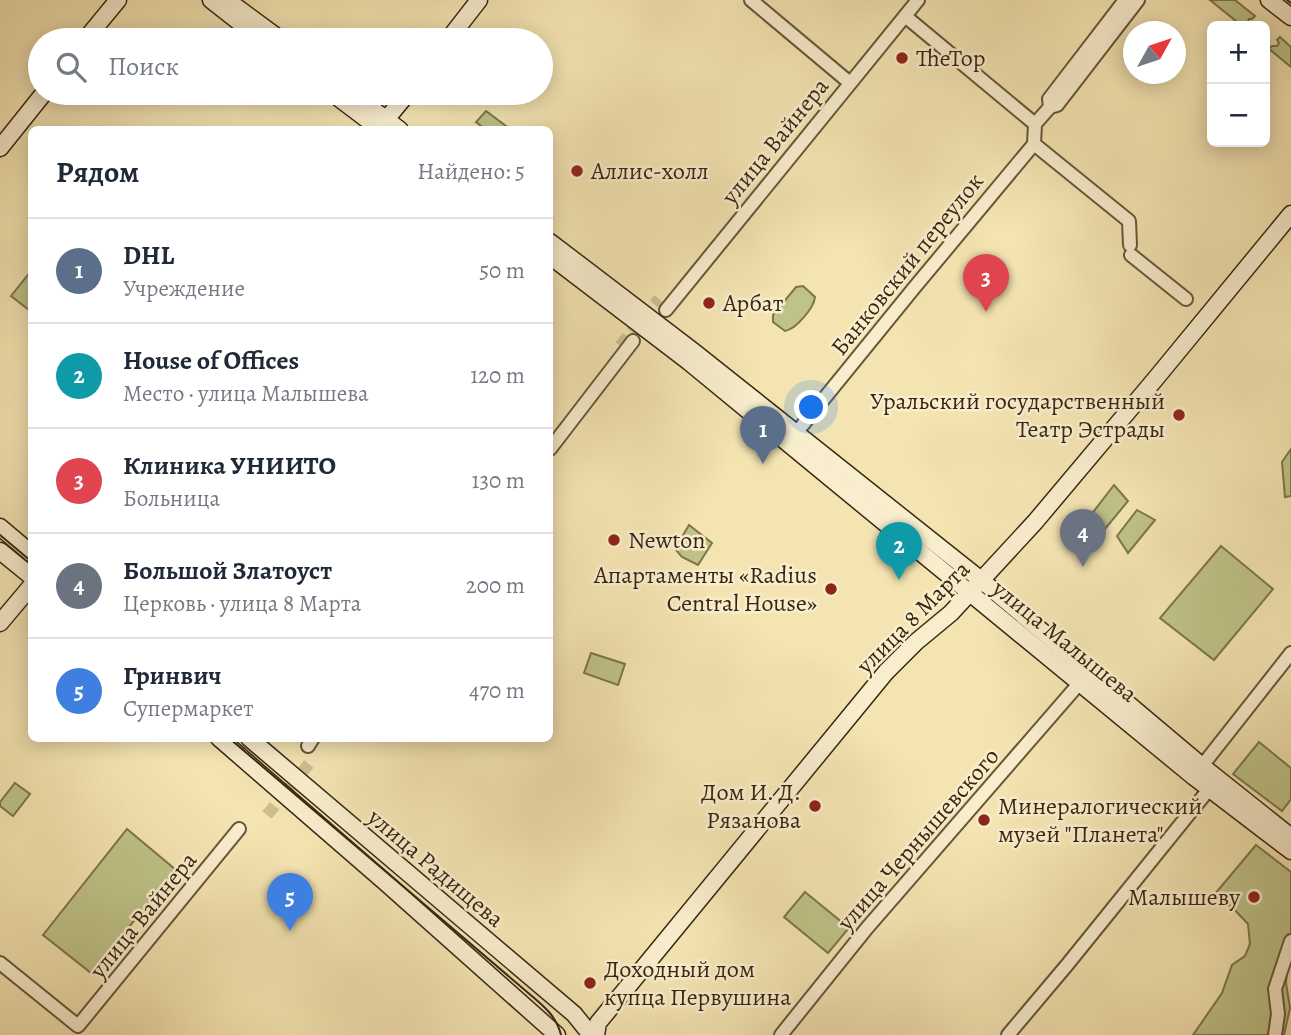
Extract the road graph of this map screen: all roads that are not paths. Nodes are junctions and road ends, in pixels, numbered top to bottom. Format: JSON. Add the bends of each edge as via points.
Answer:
{"nodes":[{"id":1,"x":118,"y":0,"type":"edge"},
{"id":2,"x":211,"y":0,"type":"edge"},
{"id":3,"x":227,"y":0,"type":"edge"},
{"id":4,"x":479,"y":0,"type":"edge"},
{"id":5,"x":751,"y":0,"type":"edge"},
{"id":6,"x":918,"y":0,"type":"edge"},
{"id":7,"x":1125,"y":0,"type":"edge"},
{"id":8,"x":1138,"y":0,"type":"edge"},
{"id":9,"x":1269,"y":0,"type":"edge"},
{"id":10,"x":905,"y":16,"type":"junction"},
{"id":11,"x":1291,"y":17,"type":"edge"},
{"id":12,"x":95,"y":28,"type":"edge"},
{"id":13,"x":247,"y":28,"type":"edge"},
{"id":14,"x":265,"y":28,"type":"edge"},
{"id":15,"x":457,"y":28,"type":"edge"},
{"id":16,"x":849,"y":83,"type":"junction"},
{"id":17,"x":34,"y":105,"type":"edge"},
{"id":18,"x":349,"y":105,"type":"edge"},
{"id":19,"x":362,"y":105,"type":"edge"},
{"id":20,"x":398,"y":105,"type":"edge"},
{"id":21,"x":1050,"y":107,"type":"junction"},
{"id":22,"x":1035,"y":124,"type":"junction"},
{"id":23,"x":380,"y":126,"type":"edge"},
{"id":24,"x":380,"y":126,"type":"edge"},
{"id":25,"x":382,"y":126,"type":"edge"},
{"id":26,"x":1034,"y":144,"type":"junction"},
{"id":27,"x":0,"y":148,"type":"edge"},
{"id":28,"x":1291,"y":214,"type":"edge"},
{"id":29,"x":553,"y":244,"type":"edge"},
{"id":30,"x":553,"y":258,"type":"edge"},
{"id":31,"x":1186,"y":299,"type":"dead end"},
{"id":32,"x":666,"y":310,"type":"tunnel mouth"},
{"id":33,"x":633,"y":341,"type":"tunnel mouth"},
{"id":34,"x":791,"y":438,"type":"junction"},
{"id":35,"x":553,"y":445,"type":"edge"},
{"id":36,"x":0,"y":527,"type":"edge"},
{"id":37,"x":0,"y":551,"type":"edge"},
{"id":38,"x":28,"y":551,"type":"edge"},
{"id":39,"x":28,"y":574,"type":"edge"},
{"id":40,"x":981,"y":580,"type":"junction"},
{"id":41,"x":28,"y":590,"type":"edge"},
{"id":42,"x":970,"y":593,"type":"junction"},
{"id":43,"x":0,"y":623,"type":"edge"},
{"id":44,"x":1291,"y":653,"type":"edge"},
{"id":45,"x":1085,"y":677,"type":"junction"},
{"id":46,"x":224,"y":742,"type":"edge"},
{"id":47,"x":254,"y":742,"type":"edge"},
{"id":48,"x":1202,"y":766,"type":"junction"},
{"id":49,"x":1213,"y":784,"type":"junction"},
{"id":50,"x":239,"y":830,"type":"dead end"},
{"id":51,"x":1291,"y":837,"type":"edge"},
{"id":52,"x":1291,"y":850,"type":"edge"},
{"id":53,"x":1291,"y":941,"type":"edge"},
{"id":54,"x":0,"y":963,"type":"edge"},
{"id":55,"x":590,"y":1031,"type":"edge"},
{"id":56,"x":557,"y":1035,"type":"edge"},
{"id":57,"x":781,"y":1035,"type":"edge"},
{"id":58,"x":1008,"y":1035,"type":"edge"},
{"id":59,"x":1275,"y":1035,"type":"edge"}],
"edges":[{"from":1,"to":12,"type":"main road"},
{"from":2,"to":13,"type":"main road"},
{"from":3,"to":14,"type":"main road"},
{"from":4,"to":15,"type":"main road"},
{"from":5,"to":16,"type":"street"},
{"from":6,"to":10,"type":"street","name":"улица Вайнера"},
{"from":7,"to":21,"type":"street","via":[[1049,99]]},
{"from":8,"to":21,"type":"street","via":[[1057,105]]},
{"from":9,"to":11,"type":"main road"},
{"from":10,"to":16,"type":"street","name":"улица Вайнера"},
{"from":10,"to":22,"type":"street"},
{"from":16,"to":32,"type":"street","name":"улица Вайнера"},
{"from":17,"to":27,"type":"main road"},
{"from":18,"to":23,"type":"main road"},
{"from":19,"to":24,"type":"main road"},
{"from":20,"to":25,"type":"main road"},
{"from":21,"to":22,"type":"street"},
{"from":22,"to":26,"type":"street"},
{"from":26,"to":31,"type":"street","via":[[1129,221],[1131,250]]},
{"from":26,"to":34,"type":"street","name":"Банковский переулок"},
{"from":28,"to":40,"type":"main road","name":"улица 8 Марта","via":[[1119,424]]},
{"from":29,"to":34,"type":"main road","name":"улица Малышева","via":[[693,351]]},
{"from":30,"to":34,"type":"main road","name":"улица Малышева"},
{"from":33,"to":35,"type":"street"},
{"from":34,"to":40,"type":"main road","name":"улица Малышева"},
{"from":34,"to":42,"type":"main road","name":"улица Малышева"},
{"from":36,"to":38,"type":"main road"},
{"from":37,"to":39,"type":"main road"},
{"from":40,"to":42,"type":"main road","name":"улица 8 Марта"},
{"from":40,"to":45,"type":"main road","name":"улица Малышева"},
{"from":41,"to":43,"type":"main road"},
{"from":42,"to":45,"type":"main road","name":"улица Малышева"},
{"from":42,"to":55,"type":"main road","name":"улица 8 Марта","via":[[886,673]]},
{"from":44,"to":48,"type":"street"},
{"from":45,"to":48,"type":"main road","name":"улица Малышева"},
{"from":45,"to":49,"type":"main road","name":"улица Малышева"},
{"from":45,"to":57,"type":"street","name":"улица Чернышевского","via":[[867,928]]},
{"from":46,"to":56,"type":"main road","name":"улица Радищева"},
{"from":47,"to":55,"type":"main road","name":"улица Радищева"},
{"from":48,"to":49,"type":"main road","name":"улица Малышева"},
{"from":49,"to":51,"type":"main road","name":"улица Малышева"},
{"from":49,"to":52,"type":"main road","name":"улица Малышева"},
{"from":49,"to":58,"type":"street"},
{"from":50,"to":54,"type":"street","name":"улица Вайнера","via":[[78,1026]]},
{"from":53,"to":59,"type":"street","via":[[1275,989]]}]}
